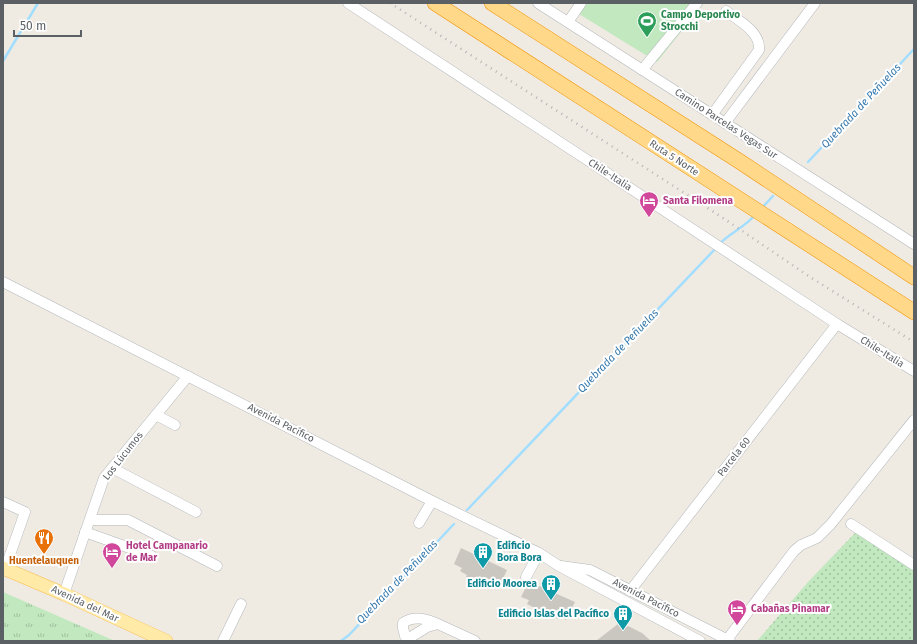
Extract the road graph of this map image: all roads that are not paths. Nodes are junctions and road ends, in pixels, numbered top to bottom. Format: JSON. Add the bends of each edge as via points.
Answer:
{"nodes":[{"id":1,"x":348,"y":3,"type":"edge"},
{"id":2,"x":435,"y":3,"type":"edge"},
{"id":3,"x":492,"y":3,"type":"edge"},
{"id":4,"x":538,"y":3,"type":"edge"},
{"id":5,"x":581,"y":3,"type":"edge"},
{"id":6,"x":697,"y":3,"type":"edge"},
{"id":7,"x":815,"y":3,"type":"edge"},
{"id":8,"x":726,"y":11,"type":"dead end"},
{"id":9,"x":568,"y":22,"type":"junction"},
{"id":10,"x":642,"y":70,"type":"junction"},
{"id":11,"x":712,"y":116,"type":"junction"},
{"id":12,"x":724,"y":123,"type":"junction"},
{"id":13,"x":914,"y":244,"type":"edge"},
{"id":14,"x":890,"y":261,"type":"junction"},
{"id":15,"x":914,"y":271,"type":"edge"},
{"id":16,"x":914,"y":276,"type":"edge"},
{"id":17,"x":3,"y":282,"type":"edge"},
{"id":18,"x":914,"y":312,"type":"edge"},
{"id":19,"x":837,"y":324,"type":"junction"},
{"id":20,"x":914,"y":371,"type":"edge"},
{"id":21,"x":188,"y":376,"type":"junction"},
{"id":22,"x":156,"y":415,"type":"junction"},
{"id":23,"x":914,"y":420,"type":"edge"},
{"id":24,"x":175,"y":425,"type":"dead end"},
{"id":25,"x":112,"y":468,"type":"junction"},
{"id":26,"x":432,"y":501,"type":"junction"},
{"id":27,"x":3,"y":502,"type":"edge"},
{"id":28,"x":196,"y":512,"type":"dead end"},
{"id":29,"x":90,"y":520,"type":"junction"},
{"id":30,"x":419,"y":523,"type":"dead end"},
{"id":31,"x":851,"y":524,"type":"dead end"},
{"id":32,"x":86,"y":532,"type":"junction"},
{"id":33,"x":539,"y":553,"type":"junction"},
{"id":34,"x":152,"y":556,"type":"dead end"},
{"id":35,"x":914,"y":565,"type":"edge"},
{"id":36,"x":217,"y":566,"type":"dead end"},
{"id":37,"x":559,"y":566,"type":"junction"},
{"id":38,"x":4,"y":569,"type":"edge"},
{"id":39,"x":526,"y":577,"type":"dead end"},
{"id":40,"x":630,"y":591,"type":"junction"},
{"id":41,"x":64,"y":594,"type":"junction"},
{"id":42,"x":241,"y":604,"type":"dead end"},
{"id":43,"x":438,"y":624,"type":"dead end"},
{"id":44,"x":728,"y":640,"type":"edge"},
{"id":45,"x":166,"y":641,"type":"edge"},
{"id":46,"x":223,"y":641,"type":"edge"},
{"id":47,"x":475,"y":641,"type":"edge"},
{"id":48,"x":700,"y":641,"type":"edge"}],
"edges":[{"from":1,"to":19,"type":"street","name":"Chile-Italia"},
{"from":2,"to":18,"type":"highway","name":"Ruta 5 Norte"},
{"from":3,"to":14,"type":"highway"},
{"from":4,"to":9,"type":"street","name":"Camino Parcelas Vegas Sur"},
{"from":5,"to":9,"type":"street"},
{"from":6,"to":10,"type":"street"},
{"from":7,"to":12,"type":"street"},
{"from":8,"to":11,"type":"street","via":[[754,33],[759,42],[759,50]]},
{"from":9,"to":10,"type":"street","name":"Camino Parcelas Vegas Sur"},
{"from":10,"to":11,"type":"street","name":"Camino Parcelas Vegas Sur"},
{"from":11,"to":12,"type":"street","name":"Camino Parcelas Vegas Sur"},
{"from":12,"to":13,"type":"street","name":"Camino Parcelas Vegas Sur"},
{"from":14,"to":15,"type":"highway"},
{"from":14,"to":16,"type":"highway"},
{"from":17,"to":21,"type":"street","name":"Avenida Pacífico"},
{"from":19,"to":20,"type":"street","name":"Chile-Italia"},
{"from":19,"to":40,"type":"street","name":"Parcela 60"},
{"from":21,"to":22,"type":"street","name":"Los Lúcumos"},
{"from":21,"to":26,"type":"street","name":"Avenida Pacífico"},
{"from":22,"to":24,"type":"street"},
{"from":22,"to":25,"type":"street","name":"Los Lúcumos"},
{"from":23,"to":44,"type":"street","via":[[831,524],[817,538],[794,551]]},
{"from":25,"to":28,"type":"street"},
{"from":25,"to":29,"type":"street","name":"Los Lúcumos","via":[[102,483]]},
{"from":26,"to":30,"type":"street"},
{"from":26,"to":33,"type":"street","name":"Avenida Pacífico"},
{"from":27,"to":38,"type":"street","via":[[25,512]]},
{"from":29,"to":32,"type":"street","name":"Los Lúcumos"},
{"from":29,"to":36,"type":"street","via":[[128,520]]},
{"from":31,"to":35,"type":"street"},
{"from":32,"to":34,"type":"street"},
{"from":32,"to":41,"type":"street","name":"Los Lúcumos"},
{"from":33,"to":37,"type":"street","name":"Avenida Pacífico"},
{"from":33,"to":39,"type":"street"},
{"from":37,"to":40,"type":"street","name":"Avenida Pacífico","via":[[590,570]]},
{"from":37,"to":48,"type":"street","name":"Avenida Pacífico"},
{"from":38,"to":41,"type":"main road","name":"Avenida del Mar"},
{"from":40,"to":44,"type":"street","name":"Avenida Pacífico"},
{"from":41,"to":45,"type":"main road","name":"Avenida del Mar"},
{"from":42,"to":46,"type":"street"},
{"from":43,"to":47,"type":"street"}]}
